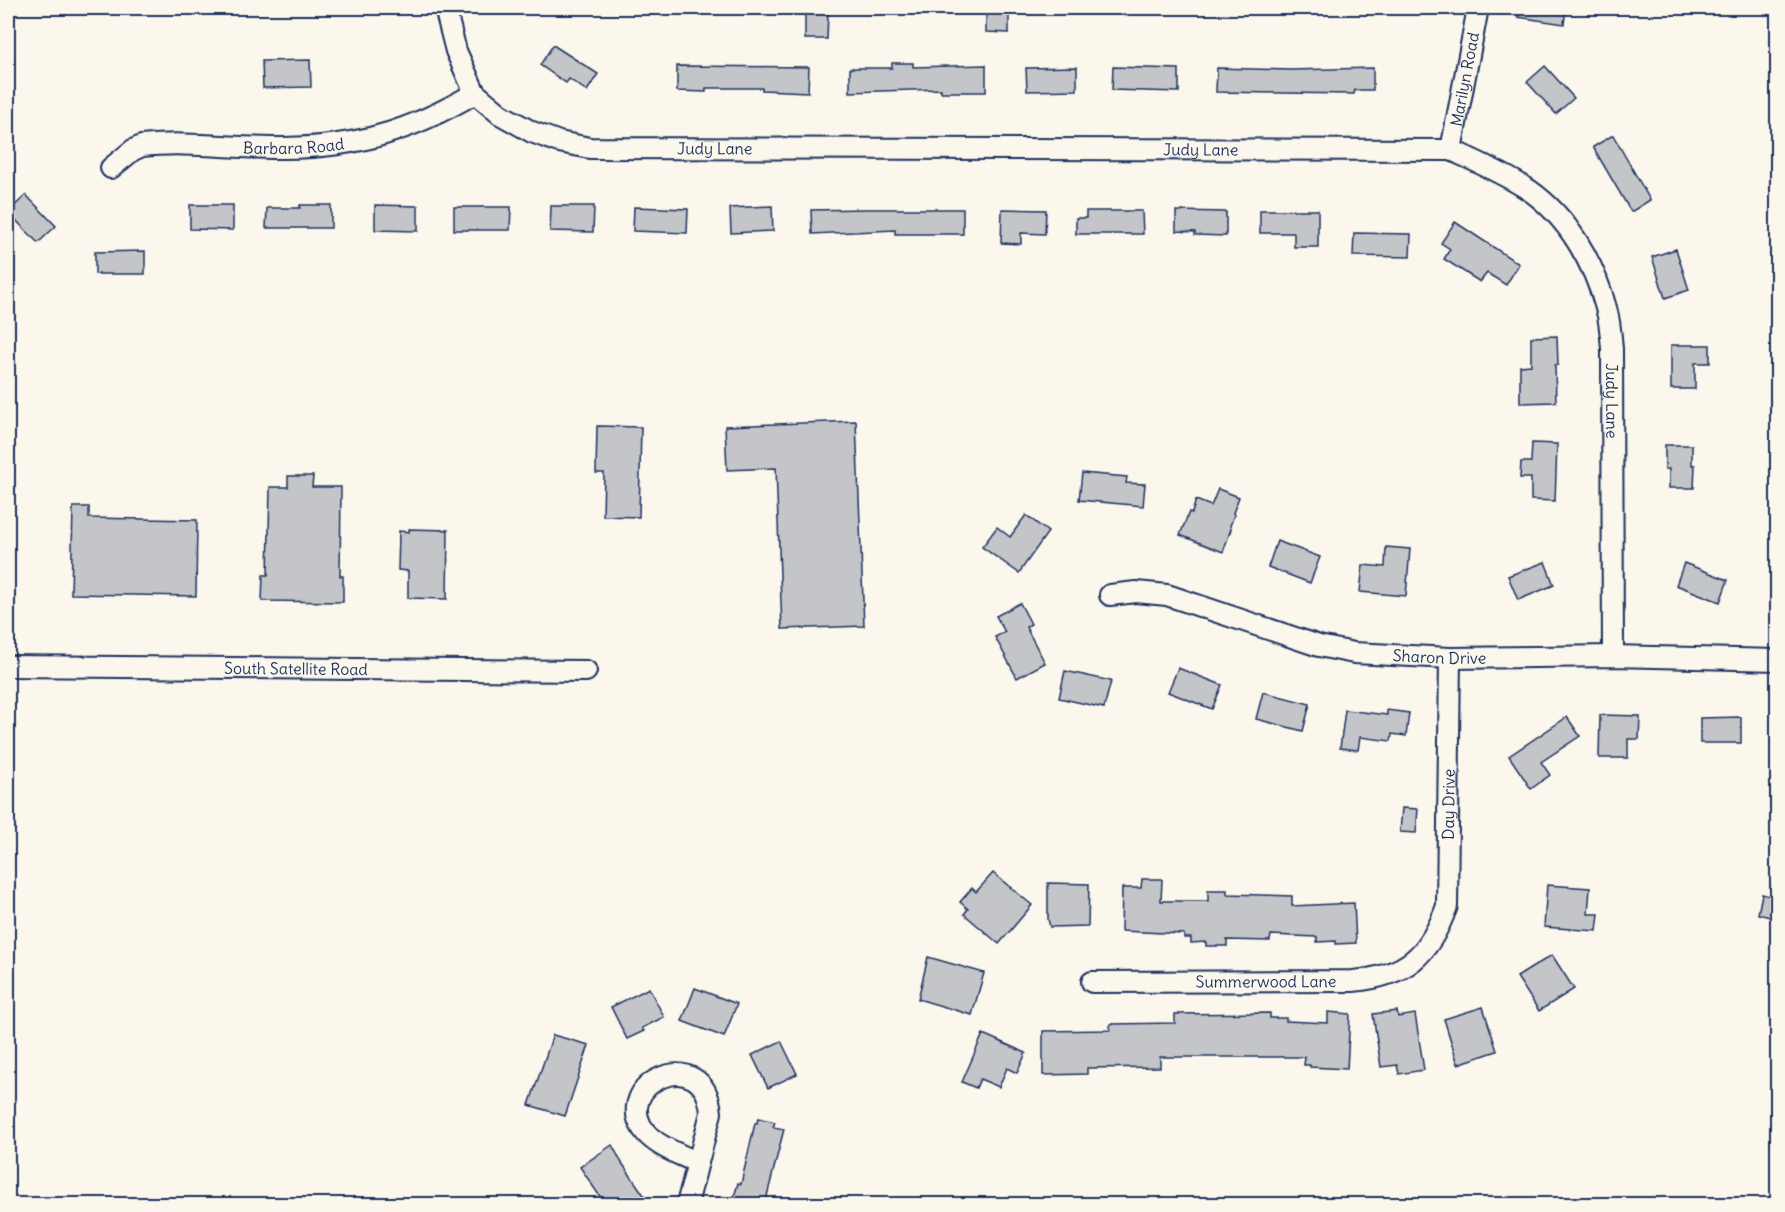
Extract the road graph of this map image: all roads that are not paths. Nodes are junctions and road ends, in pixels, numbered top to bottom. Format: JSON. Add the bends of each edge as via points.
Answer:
{"nodes":[{"id":1,"x":445,"y":8,"type":"edge"},
{"id":2,"x":1478,"y":8,"type":"edge"},
{"id":3,"x":475,"y":93,"type":"junction"},
{"id":4,"x":1451,"y":150,"type":"junction"},
{"id":5,"x":111,"y":168,"type":"dead end"},
{"id":6,"x":1110,"y":595,"type":"dead end"},
{"id":7,"x":1613,"y":656,"type":"junction"},
{"id":8,"x":1450,"y":658,"type":"junction"},
{"id":9,"x":1778,"y":660,"type":"edge"},
{"id":10,"x":8,"y":666,"type":"edge"},
{"id":11,"x":586,"y":671,"type":"dead end"},
{"id":12,"x":1428,"y":946,"type":"joint"},
{"id":13,"x":1092,"y":982,"type":"dead end"},
{"id":14,"x":698,"y":1163,"type":"junction"},
{"id":15,"x":687,"y":1204,"type":"edge"}],
"edges":[{"from":1,"to":3,"type":"street","name":"Judy Lane","via":[[456,51]]},
{"from":2,"to":4,"type":"street","name":"Marilyn Road"},
{"from":3,"to":4,"type":"street","name":"Judy Lane","via":[[500,114],[532,132],[590,148]]},
{"from":3,"to":5,"type":"street","name":"Barbara Road","via":[[442,113],[364,141],[285,148],[142,146]]},
{"from":4,"to":7,"type":"street","name":"Judy Lane","via":[[1529,190],[1558,214],[1581,248],[1607,311],[1612,349]]},
{"from":6,"to":8,"type":"street","name":"Sharon Drive","via":[[1136,592],[1167,596],[1319,646],[1354,653]]},
{"from":7,"to":8,"type":"street","name":"Sharon Drive"},
{"from":7,"to":9,"type":"street","name":"Sharon Drive"},
{"from":8,"to":12,"type":"street","name":"Day Drive","via":[[1447,906]]},
{"from":10,"to":11,"type":"street","name":"South Satellite Road"},
{"from":12,"to":13,"type":"street","name":"Summerwood Lane","via":[[1397,972],[1353,981]]},
{"from":14,"to":14,"type":"street","via":[[711,1113],[710,1101],[705,1090],[687,1075],[663,1075],[644,1089],[639,1100],[640,1124],[656,1142]]},
{"from":14,"to":15,"type":"street"}]}
